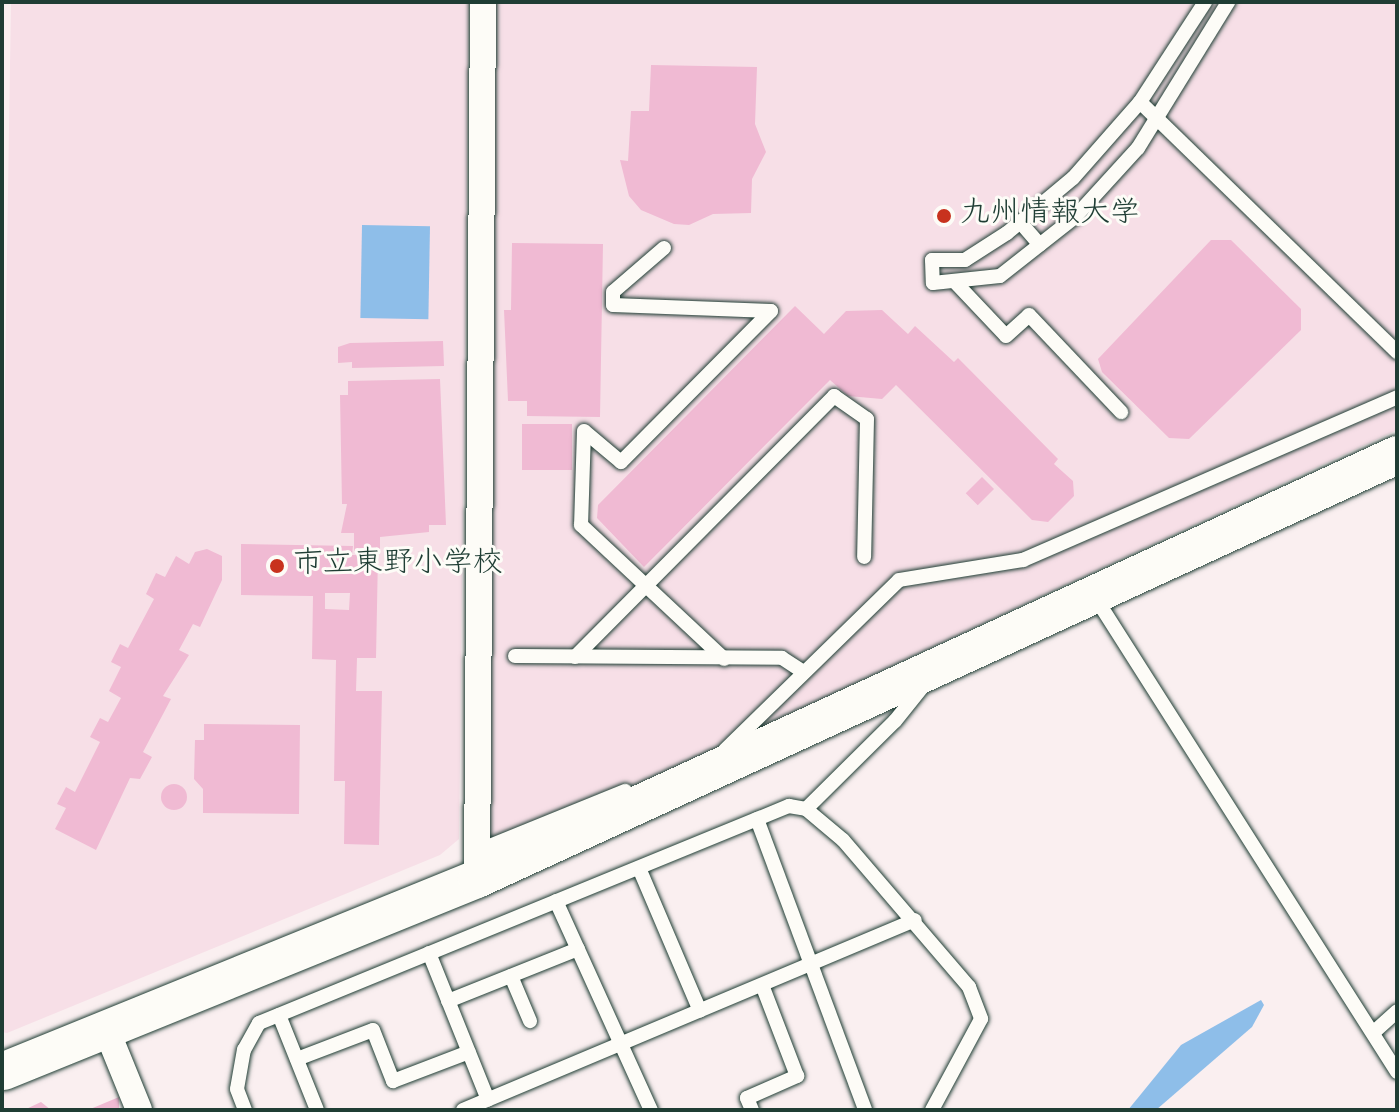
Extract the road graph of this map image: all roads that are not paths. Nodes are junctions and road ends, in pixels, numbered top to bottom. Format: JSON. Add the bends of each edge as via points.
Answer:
{"nodes":[{"id":1,"x":483,"y":2,"type":"edge"},
{"id":2,"x":1205,"y":2,"type":"edge"},
{"id":3,"x":1228,"y":2,"type":"edge"},
{"id":4,"x":1140,"y":102,"type":"junction"},
{"id":5,"x":1159,"y":116,"type":"junction"},
{"id":6,"x":1020,"y":222,"type":"junction"},
{"id":7,"x":1040,"y":245,"type":"junction"},
{"id":8,"x":664,"y":248,"type":"dead end"},
{"id":9,"x":955,"y":282,"type":"junction"},
{"id":10,"x":1397,"y":352,"type":"edge"},
{"id":11,"x":1397,"y":397,"type":"edge"},
{"id":12,"x":1121,"y":412,"type":"dead end"},
{"id":13,"x":1397,"y":455,"type":"edge"},
{"id":14,"x":864,"y":557,"type":"dead end"},
{"id":15,"x":644,"y":587,"type":"junction"},
{"id":16,"x":1093,"y":593,"type":"junction"},
{"id":17,"x":515,"y":656,"type":"dead end"},
{"id":18,"x":575,"y":657,"type":"junction"},
{"id":19,"x":724,"y":659,"type":"junction"},
{"id":20,"x":945,"y":660,"type":"junction"},
{"id":21,"x":802,"y":671,"type":"junction"},
{"id":22,"x":652,"y":780,"type":"dead end"},
{"id":23,"x":637,"y":786,"type":"dead end"},
{"id":24,"x":806,"y":809,"type":"junction"},
{"id":25,"x":757,"y":819,"type":"junction"},
{"id":26,"x":477,"y":865,"type":"junction"},
{"id":27,"x":639,"y":868,"type":"junction"},
{"id":28,"x":556,"y":901,"type":"junction"},
{"id":29,"x":915,"y":920,"type":"junction"},
{"id":30,"x":578,"y":949,"type":"junction"},
{"id":31,"x":429,"y":953,"type":"junction"},
{"id":32,"x":811,"y":964,"type":"junction"},
{"id":33,"x":511,"y":976,"type":"junction"},
{"id":34,"x":762,"y":985,"type":"junction"},
{"id":35,"x":448,"y":1001,"type":"junction"},
{"id":36,"x":700,"y":1011,"type":"junction"},
{"id":37,"x":1397,"y":1011,"type":"edge"},
{"id":38,"x":279,"y":1015,"type":"junction"},
{"id":39,"x":530,"y":1021,"type":"dead end"},
{"id":40,"x":107,"y":1031,"type":"junction"},
{"id":41,"x":1374,"y":1032,"type":"junction"},
{"id":42,"x":622,"y":1044,"type":"junction"},
{"id":43,"x":469,"y":1052,"type":"junction"},
{"id":44,"x":297,"y":1059,"type":"junction"},
{"id":45,"x":3,"y":1069,"type":"edge"},
{"id":46,"x":1397,"y":1072,"type":"edge"},
{"id":47,"x":488,"y":1100,"type":"junction"},
{"id":48,"x":139,"y":1110,"type":"edge"},
{"id":49,"x":245,"y":1110,"type":"edge"},
{"id":50,"x":317,"y":1110,"type":"edge"},
{"id":51,"x":463,"y":1110,"type":"edge"},
{"id":52,"x":651,"y":1110,"type":"edge"},
{"id":53,"x":752,"y":1110,"type":"edge"},
{"id":54,"x":865,"y":1110,"type":"edge"},
{"id":55,"x":932,"y":1110,"type":"edge"}],
"edges":[{"from":1,"to":26,"type":"street"},
{"from":2,"to":4,"type":"lane"},
{"from":3,"to":5,"type":"lane"},
{"from":4,"to":5,"type":"lane"},
{"from":4,"to":6,"type":"lane","via":[[1073,178]]},
{"from":5,"to":7,"type":"lane","via":[[1075,217]]},
{"from":5,"to":10,"type":"lane"},
{"from":6,"to":7,"type":"lane"},
{"from":6,"to":9,"type":"lane","via":[[965,260],[932,260],[933,283]]},
{"from":7,"to":9,"type":"lane","via":[[1000,276]]},
{"from":8,"to":15,"type":"lane","via":[[613,292],[613,305],[771,311],[621,462],[584,431],[581,525]]},
{"from":9,"to":12,"type":"lane","via":[[1006,336],[1029,315]]},
{"from":11,"to":21,"type":"lane","via":[[1023,560],[899,580]]},
{"from":13,"to":16,"type":"street"},
{"from":14,"to":15,"type":"lane","via":[[867,419],[834,396]]},
{"from":15,"to":18,"type":"lane"},
{"from":15,"to":19,"type":"lane"},
{"from":16,"to":20,"type":"street"},
{"from":16,"to":41,"type":"lane"},
{"from":17,"to":18,"type":"lane"},
{"from":18,"to":19,"type":"lane"},
{"from":19,"to":21,"type":"lane","via":[[782,658]]},
{"from":20,"to":24,"type":"lane","via":[[895,721]]},
{"from":20,"to":26,"type":"street"},
{"from":21,"to":22,"type":"lane","via":[[725,750]]},
{"from":23,"to":26,"type":"lane"},
{"from":24,"to":25,"type":"lane","via":[[789,806]]},
{"from":24,"to":29,"type":"lane","via":[[843,840]]},
{"from":25,"to":27,"type":"lane"},
{"from":25,"to":32,"type":"lane"},
{"from":26,"to":40,"type":"street"},
{"from":27,"to":28,"type":"lane"},
{"from":27,"to":36,"type":"lane"},
{"from":28,"to":30,"type":"lane"},
{"from":28,"to":31,"type":"lane"},
{"from":29,"to":32,"type":"lane"},
{"from":29,"to":55,"type":"lane","via":[[969,987],[981,1019]]},
{"from":30,"to":33,"type":"lane"},
{"from":30,"to":42,"type":"lane"},
{"from":31,"to":35,"type":"lane"},
{"from":31,"to":38,"type":"lane"},
{"from":32,"to":34,"type":"lane"},
{"from":32,"to":54,"type":"lane"},
{"from":33,"to":35,"type":"lane"},
{"from":33,"to":39,"type":"lane"},
{"from":34,"to":36,"type":"lane"},
{"from":34,"to":53,"type":"lane","via":[[797,1076],[747,1098]]},
{"from":35,"to":43,"type":"lane"},
{"from":36,"to":42,"type":"lane"},
{"from":37,"to":41,"type":"lane"},
{"from":38,"to":44,"type":"lane"},
{"from":38,"to":49,"type":"lane","via":[[259,1023],[244,1050],[237,1089]]},
{"from":40,"to":45,"type":"street"},
{"from":40,"to":48,"type":"street"},
{"from":41,"to":46,"type":"lane"},
{"from":42,"to":47,"type":"lane"},
{"from":42,"to":52,"type":"lane"},
{"from":43,"to":44,"type":"lane","via":[[393,1081],[373,1030]]},
{"from":43,"to":47,"type":"lane"},
{"from":44,"to":50,"type":"lane"},
{"from":47,"to":51,"type":"lane"}]}
